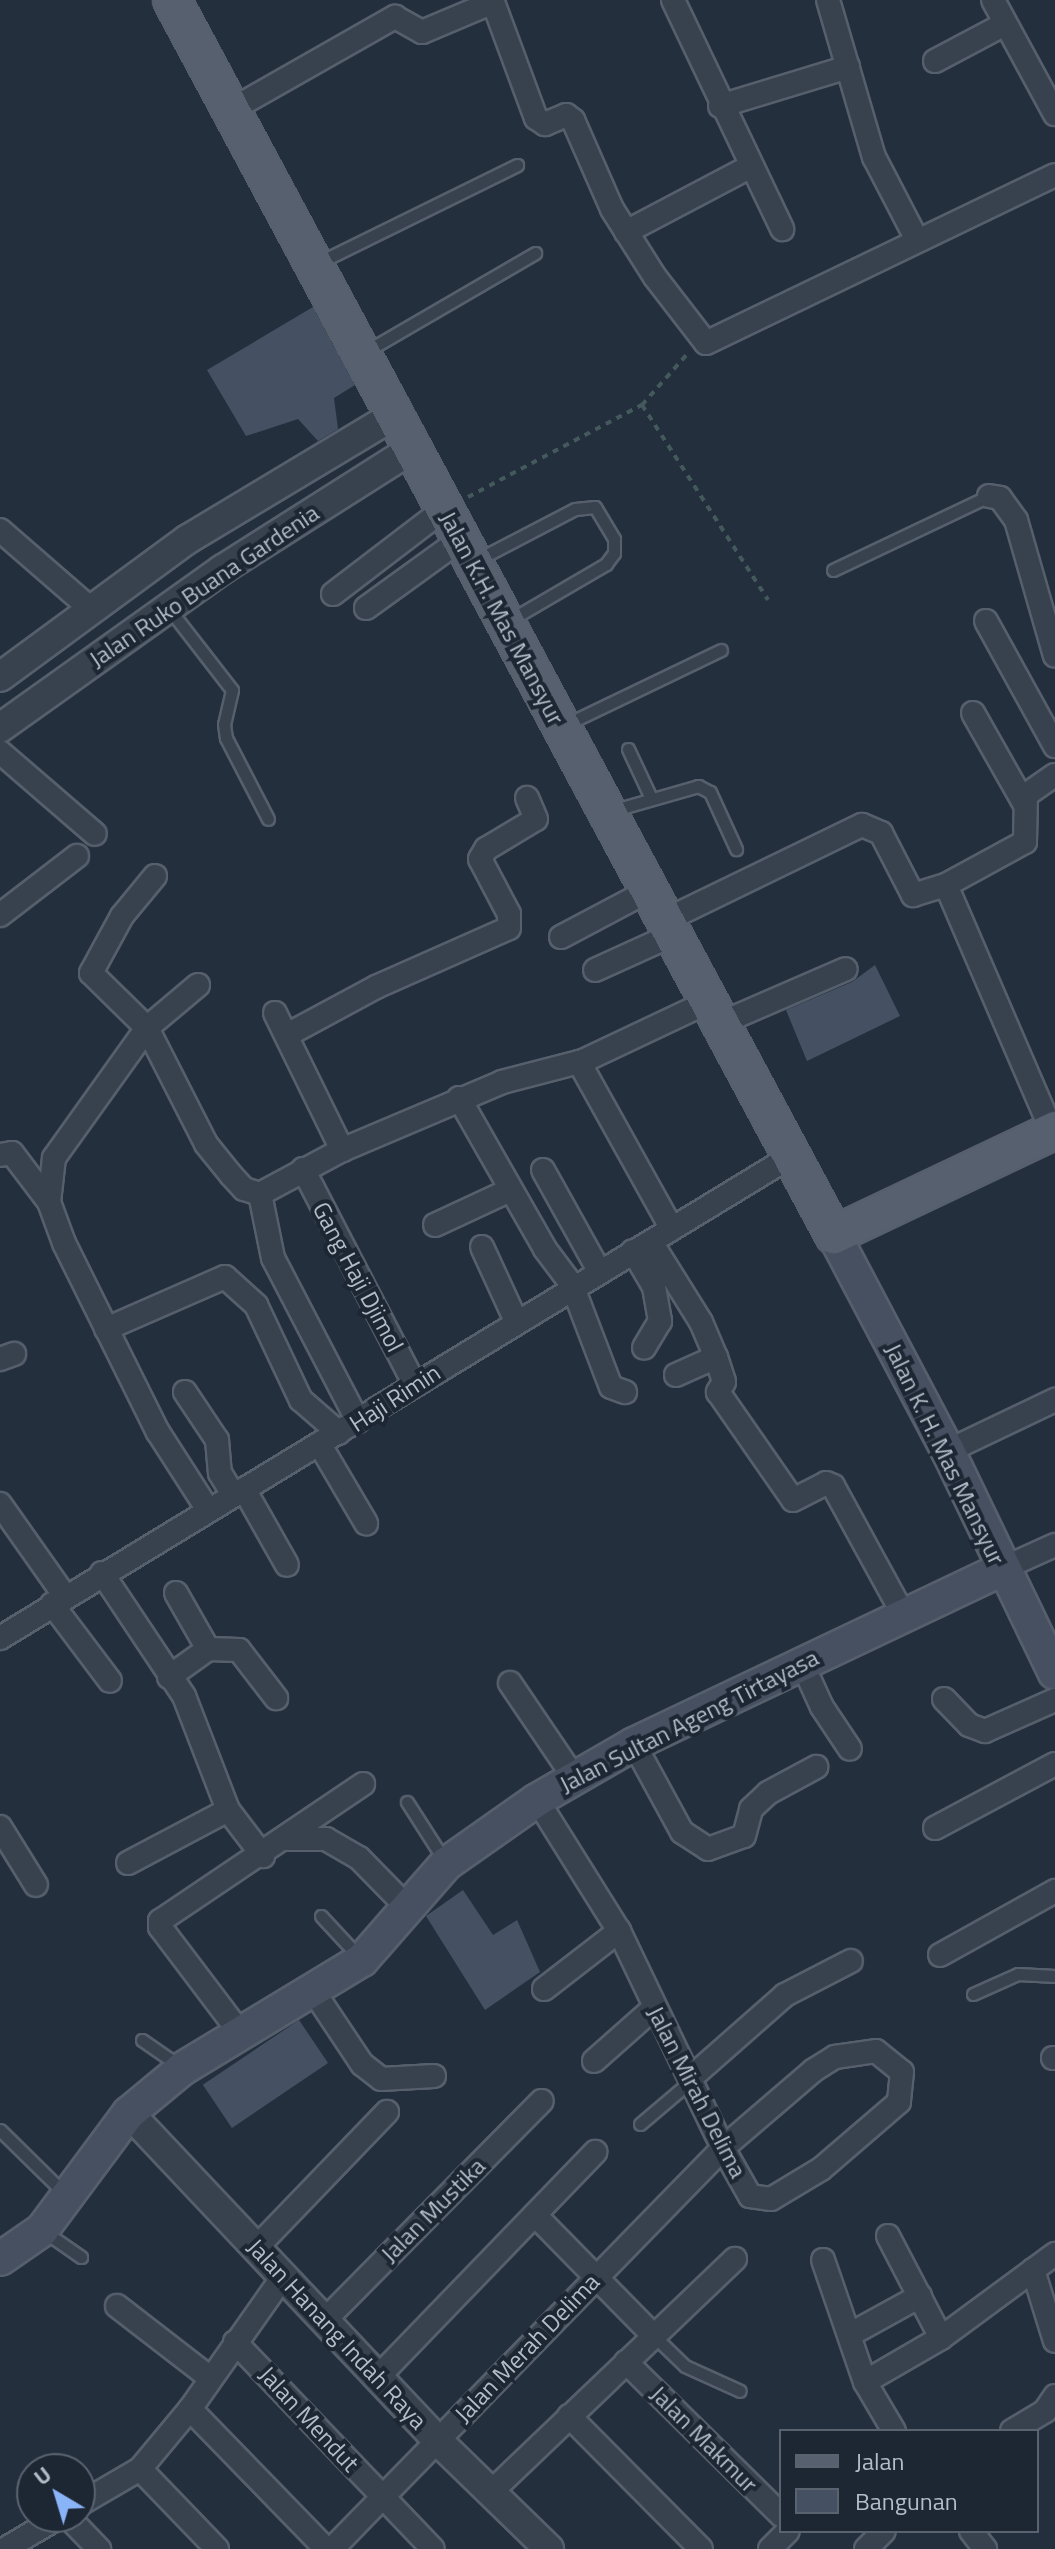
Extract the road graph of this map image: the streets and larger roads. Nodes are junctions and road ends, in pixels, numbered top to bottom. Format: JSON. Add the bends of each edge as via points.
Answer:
{"nodes":[{"id":1,"x":673,"y":0,"type":"edge"},
{"id":2,"x":828,"y":0,"type":"edge"},
{"id":3,"x":993,"y":0,"type":"edge"},
{"id":4,"x":183,"y":4,"type":"edge"},
{"id":5,"x":462,"y":5,"type":"edge"},
{"id":6,"x":1005,"y":24,"type":"junction"},
{"id":7,"x":935,"y":61,"type":"dead end"},
{"id":8,"x":848,"y":67,"type":"junction"},
{"id":9,"x":720,"y":106,"type":"junction"},
{"id":10,"x":231,"y":110,"type":"junction"},
{"id":11,"x":1055,"y":114,"type":"edge"},
{"id":12,"x":751,"y":166,"type":"junction"},
{"id":13,"x":1055,"y":175,"type":"edge"},
{"id":14,"x":782,"y":229,"type":"dead end"},
{"id":15,"x":626,"y":232,"type":"junction"},
{"id":16,"x":916,"y":238,"type":"junction"},
{"id":17,"x":394,"y":415,"type":"junction"},
{"id":18,"x":343,"y":446,"type":"junction"},
{"id":19,"x":412,"y":449,"type":"junction"},
{"id":20,"x":367,"y":478,"type":"junction"},
{"id":21,"x":989,"y":496,"type":"road end"},
{"id":22,"x":0,"y":530,"type":"edge"},
{"id":23,"x":459,"y":537,"type":"junction"},
{"id":24,"x":333,"y":594,"type":"dead end"},
{"id":25,"x":1048,"y":607,"type":"edge"},
{"id":26,"x":366,"y":608,"type":"dead end"},
{"id":27,"x":92,"y":610,"type":"junction"},
{"id":28,"x":986,"y":621,"type":"dead end"},
{"id":29,"x":1055,"y":656,"type":"edge"},
{"id":30,"x":11,"y":669,"type":"edge"},
{"id":31,"x":47,"y":692,"type":"junction"},
{"id":32,"x":973,"y":713,"type":"dead end"},
{"id":33,"x":0,"y":728,"type":"edge"},
{"id":34,"x":1055,"y":746,"type":"edge"},
{"id":35,"x":0,"y":752,"type":"edge"},
{"id":36,"x":1055,"y":775,"type":"edge"},
{"id":37,"x":527,"y":798,"type":"dead end"},
{"id":38,"x":1024,"y":803,"type":"junction"},
{"id":39,"x":95,"y":834,"type":"dead end"},
{"id":40,"x":77,"y":856,"type":"dead end"},
{"id":41,"x":155,"y":876,"type":"dead end"},
{"id":42,"x":946,"y":885,"type":"junction"},
{"id":43,"x":0,"y":915,"type":"edge"},
{"id":44,"x":661,"y":916,"type":"junction"},
{"id":45,"x":561,"y":937,"type":"dead end"},
{"id":46,"x":846,"y":969,"type":"dead end"},
{"id":47,"x":595,"y":970,"type":"dead end"},
{"id":48,"x":198,"y":985,"type":"dead end"},
{"id":49,"x":275,"y":1013,"type":"dead end"},
{"id":50,"x":713,"y":1013,"type":"junction"},
{"id":51,"x":147,"y":1028,"type":"junction"},
{"id":52,"x":287,"y":1035,"type":"junction"},
{"id":53,"x":579,"y":1062,"type":"junction"},
{"id":54,"x":459,"y":1098,"type":"junction"},
{"id":55,"x":1053,"y":1131,"type":"edge"},
{"id":56,"x":342,"y":1150,"type":"junction"},
{"id":57,"x":0,"y":1155,"type":"edge"},
{"id":58,"x":790,"y":1157,"type":"junction"},
{"id":59,"x":303,"y":1169,"type":"junction"},
{"id":60,"x":543,"y":1170,"type":"dead end"},
{"id":61,"x":510,"y":1190,"type":"junction"},
{"id":62,"x":260,"y":1194,"type":"junction"},
{"id":63,"x":49,"y":1202,"type":"junction"},
{"id":64,"x":435,"y":1225,"type":"dead end"},
{"id":65,"x":671,"y":1227,"type":"junction"},
{"id":66,"x":834,"y":1235,"type":"junction"},
{"id":67,"x":482,"y":1247,"type":"dead end"},
{"id":68,"x":642,"y":1247,"type":"junction"},
{"id":69,"x":598,"y":1269,"type":"junction"},
{"id":70,"x":572,"y":1285,"type":"junction"},
{"id":71,"x":516,"y":1321,"type":"junction"},
{"id":72,"x":106,"y":1329,"type":"junction"},
{"id":73,"x":644,"y":1348,"type":"dead end"},
{"id":74,"x":716,"y":1357,"type":"junction"},
{"id":75,"x":676,"y":1375,"type":"dead end"},
{"id":76,"x":415,"y":1385,"type":"junction"},
{"id":77,"x":185,"y":1392,"type":"dead end"},
{"id":78,"x":625,"y":1392,"type":"dead end"},
{"id":79,"x":1055,"y":1400,"type":"edge"},
{"id":80,"x":339,"y":1433,"type":"junction"},
{"id":81,"x":948,"y":1451,"type":"junction"},
{"id":82,"x":238,"y":1492,"type":"junction"},
{"id":83,"x":0,"y":1504,"type":"edge"},
{"id":84,"x":208,"y":1510,"type":"junction"},
{"id":85,"x":366,"y":1523,"type":"dead end"},
{"id":86,"x":1055,"y":1545,"type":"edge"},
{"id":87,"x":287,"y":1565,"type":"dead end"},
{"id":88,"x":1002,"y":1569,"type":"junction"},
{"id":89,"x":102,"y":1573,"type":"junction"},
{"id":90,"x":176,"y":1593,"type":"dead end"},
{"id":91,"x":58,"y":1600,"type":"junction"},
{"id":92,"x":903,"y":1614,"type":"junction"},
{"id":93,"x":0,"y":1638,"type":"edge"},
{"id":94,"x":208,"y":1649,"type":"junction"},
{"id":95,"x":802,"y":1663,"type":"junction"},
{"id":96,"x":1055,"y":1673,"type":"edge"},
{"id":97,"x":169,"y":1677,"type":"junction"},
{"id":98,"x":110,"y":1681,"type":"dead end"},
{"id":99,"x":510,"y":1683,"type":"dead end"},
{"id":100,"x":276,"y":1698,"type":"dead end"},
{"id":101,"x":944,"y":1699,"type":"dead end"},
{"id":102,"x":1055,"y":1700,"type":"edge"},
{"id":103,"x":634,"y":1744,"type":"junction"},
{"id":104,"x":850,"y":1749,"type":"dead end"},
{"id":105,"x":1055,"y":1764,"type":"edge"},
{"id":106,"x":816,"y":1767,"type":"dead end"},
{"id":107,"x":575,"y":1779,"type":"junction"},
{"id":108,"x":363,"y":1784,"type":"dead end"},
{"id":109,"x":537,"y":1800,"type":"junction"},
{"id":110,"x":228,"y":1810,"type":"junction"},
{"id":111,"x":0,"y":1827,"type":"edge"},
{"id":112,"x":935,"y":1828,"type":"dead end"},
{"id":113,"x":287,"y":1839,"type":"junction"},
{"id":114,"x":263,"y":1856,"type":"junction"},
{"id":115,"x":128,"y":1863,"type":"dead end"},
{"id":116,"x":36,"y":1885,"type":"dead end"},
{"id":117,"x":1055,"y":1891,"type":"edge"},
{"id":118,"x":409,"y":1909,"type":"junction"},
{"id":119,"x":619,"y":1931,"type":"junction"},
{"id":120,"x":940,"y":1955,"type":"dead end"},
{"id":121,"x":851,"y":1961,"type":"dead end"},
{"id":122,"x":544,"y":1989,"type":"dead end"},
{"id":123,"x":314,"y":1992,"type":"junction"},
{"id":124,"x":655,"y":2007,"type":"junction"},
{"id":125,"x":241,"y":2034,"type":"junction"},
{"id":126,"x":594,"y":2061,"type":"dead end"},
{"id":127,"x":814,"y":2070,"type":"joint"},
{"id":128,"x":434,"y":2076,"type":"dead end"},
{"id":129,"x":693,"y":2077,"type":"junction"},
{"id":130,"x":542,"y":2101,"type":"dead end"},
{"id":131,"x":387,"y":2112,"type":"dead end"},
{"id":132,"x":120,"y":2126,"type":"junction"},
{"id":133,"x":723,"y":2148,"type":"junction"},
{"id":134,"x":595,"y":2152,"type":"dead end"},
{"id":135,"x":535,"y":2215,"type":"junction"},
{"id":136,"x":888,"y":2236,"type":"dead end"},
{"id":137,"x":256,"y":2248,"type":"junction"},
{"id":138,"x":1055,"y":2254,"type":"edge"},
{"id":139,"x":0,"y":2259,"type":"edge"},
{"id":140,"x":735,"y":2259,"type":"dead end"},
{"id":141,"x":823,"y":2260,"type":"dead end"},
{"id":142,"x":1033,"y":2270,"type":"junction"},
{"id":143,"x":597,"y":2276,"type":"junction"},
{"id":144,"x":282,"y":2278,"type":"junction"},
{"id":145,"x":920,"y":2296,"type":"junction"},
{"id":146,"x":117,"y":2306,"type":"dead end"},
{"id":147,"x":325,"y":2320,"type":"junction"},
{"id":148,"x":851,"y":2334,"type":"junction"},
{"id":149,"x":654,"y":2336,"type":"junction"},
{"id":150,"x":941,"y":2338,"type":"junction"},
{"id":151,"x":1055,"y":2341,"type":"edge"},
{"id":152,"x":235,"y":2342,"type":"junction"},
{"id":153,"x":626,"y":2362,"type":"junction"},
{"id":154,"x":378,"y":2377,"type":"junction"},
{"id":155,"x":210,"y":2378,"type":"junction"},
{"id":156,"x":865,"y":2382,"type":"junction"},
{"id":157,"x":1055,"y":2396,"type":"edge"},
{"id":158,"x":190,"y":2409,"type":"junction"},
{"id":159,"x":569,"y":2416,"type":"junction"},
{"id":160,"x":889,"y":2429,"type":"edge"},
{"id":161,"x":1015,"y":2429,"type":"edge"},
{"id":162,"x":438,"y":2441,"type":"junction"},
{"id":163,"x":140,"y":2469,"type":"junction"},
{"id":164,"x":490,"y":2493,"type":"junction"},
{"id":165,"x":96,"y":2495,"type":"edge"},
{"id":166,"x":382,"y":2496,"type":"junction"},
{"id":167,"x":779,"y":2513,"type":"edge"},
{"id":168,"x":32,"y":2533,"type":"edge"},
{"id":169,"x":84,"y":2533,"type":"edge"},
{"id":170,"x":786,"y":2533,"type":"edge"},
{"id":171,"x":882,"y":2533,"type":"edge"},
{"id":172,"x":5,"y":2549,"type":"edge"},
{"id":173,"x":99,"y":2549,"type":"edge"},
{"id":174,"x":217,"y":2549,"type":"edge"},
{"id":175,"x":329,"y":2549,"type":"edge"},
{"id":176,"x":433,"y":2549,"type":"edge"},
{"id":177,"x":549,"y":2549,"type":"edge"},
{"id":178,"x":701,"y":2549,"type":"edge"},
{"id":179,"x":770,"y":2549,"type":"edge"},
{"id":180,"x":866,"y":2549,"type":"edge"}],
"edges":[{"from":1,"to":9,"type":"street"},
{"from":2,"to":8,"type":"street"},
{"from":3,"to":6,"type":"street"},
{"from":4,"to":10,"type":"main road","name":"Jalan K.H. Mas Mansyur"},
{"from":5,"to":10,"type":"street","via":[[422,32],[395,17]]},
{"from":5,"to":15,"type":"street","via":[[495,4],[536,118],[545,124],[566,115],[573,120]]},
{"from":6,"to":7,"type":"street"},
{"from":6,"to":11,"type":"street"},
{"from":8,"to":9,"type":"street"},
{"from":8,"to":16,"type":"street","via":[[874,157]]},
{"from":9,"to":12,"type":"street"},
{"from":10,"to":17,"type":"main road","name":"Jalan K.H. Mas Mansyur"},
{"from":12,"to":14,"type":"street"},
{"from":12,"to":15,"type":"street"},
{"from":13,"to":16,"type":"street"},
{"from":15,"to":16,"type":"street","via":[[699,341],[711,342]]},
{"from":17,"to":18,"type":"street","name":"Jalan Ruko Buana Gardenia"},
{"from":17,"to":19,"type":"main road","name":"Jalan K.H. Mas Mansyur"},
{"from":18,"to":20,"type":"street","via":[[361,457]]},
{"from":18,"to":27,"type":"street","name":"Jalan Ruko Buana Gardenia","via":[[188,539]]},
{"from":19,"to":20,"type":"street","name":"Jalan Ruko Buana Gardenia"},
{"from":19,"to":23,"type":"main road","name":"Jalan K.H. Mas Mansyur"},
{"from":20,"to":31,"type":"street","name":"Jalan Ruko Buana Gardenia"},
{"from":21,"to":25,"type":"street","via":[[1000,498],[1016,520]]},
{"from":22,"to":27,"type":"street"},
{"from":23,"to":24,"type":"street"},
{"from":23,"to":26,"type":"street"},
{"from":23,"to":44,"type":"main road","name":"Jalan K.H. Mas Mansyur"},
{"from":25,"to":29,"type":"street"},
{"from":27,"to":30,"type":"street","name":"Jalan Ruko Buana Gardenia"},
{"from":28,"to":34,"type":"street"},
{"from":30,"to":31,"type":"street"},
{"from":31,"to":33,"type":"street","name":"Jalan Ruko Buana Gardenia"},
{"from":32,"to":38,"type":"street"},
{"from":35,"to":39,"type":"street"},
{"from":36,"to":38,"type":"street","via":[[1030,790]]},
{"from":37,"to":52,"type":"street","via":[[536,819],[486,849],[480,859],[509,914],[509,928],[376,987]]},
{"from":38,"to":42,"type":"street","via":[[1025,842]]},
{"from":40,"to":43,"type":"street"},
{"from":41,"to":51,"type":"street","via":[[122,916],[91,973]]},
{"from":42,"to":44,"type":"street","via":[[913,895],[881,833],[862,825]]},
{"from":42,"to":55,"type":"street"},
{"from":44,"to":45,"type":"street"},
{"from":44,"to":47,"type":"street"},
{"from":44,"to":50,"type":"main road","name":"Jalan K.H. Mas Mansyur"},
{"from":46,"to":50,"type":"street"},
{"from":48,"to":51,"type":"street"},
{"from":49,"to":52,"type":"street"},
{"from":50,"to":53,"type":"street"},
{"from":50,"to":58,"type":"main road","name":"Jalan K.H. Mas Mansyur"},
{"from":51,"to":62,"type":"street","via":[[206,1144],[244,1189]]},
{"from":51,"to":63,"type":"street","via":[[54,1158]]},
{"from":52,"to":56,"type":"street"},
{"from":53,"to":54,"type":"street"},
{"from":53,"to":65,"type":"street"},
{"from":54,"to":56,"type":"street"},
{"from":54,"to":61,"type":"street"},
{"from":55,"to":66,"type":"main road"},
{"from":56,"to":59,"type":"street"},
{"from":57,"to":63,"type":"street","via":[[12,1153]]},
{"from":58,"to":65,"type":"street","name":"Haji Rimin"},
{"from":58,"to":66,"type":"main road","name":"Jalan K.H. Mas Mansyur"},
{"from":59,"to":62,"type":"street"},
{"from":59,"to":76,"type":"street","name":"Gang Haji Djimol"},
{"from":60,"to":69,"type":"street"},
{"from":61,"to":64,"type":"street"},
{"from":61,"to":70,"type":"street"},
{"from":62,"to":80,"type":"street","via":[[273,1258]]},
{"from":63,"to":72,"type":"street"},
{"from":65,"to":68,"type":"street","name":"Haji Rimin"},
{"from":66,"to":81,"type":"main road","name":"Jalan K. H. Mas Mansyur"},
{"from":67,"to":71,"type":"street"},
{"from":68,"to":69,"type":"street","name":"Haji Rimin"},
{"from":68,"to":73,"type":"street","via":[[660,1321]]},
{"from":68,"to":74,"type":"street","via":[[701,1322]]},
{"from":69,"to":70,"type":"street","name":"Haji Rimin"},
{"from":70,"to":71,"type":"street","name":"Haji Rimin"},
{"from":70,"to":78,"type":"street","via":[[611,1387]]},
{"from":71,"to":76,"type":"street","name":"Haji Rimin"},
{"from":72,"to":80,"type":"street","via":[[225,1277],[256,1305],[301,1400]]},
{"from":72,"to":84,"type":"street","via":[[158,1432]]},
{"from":74,"to":75,"type":"street"},
{"from":74,"to":92,"type":"street","via":[[724,1382],[718,1392],[793,1500],[826,1483],[833,1486]]},
{"from":76,"to":80,"type":"street","name":"Haji Rimin"},
{"from":77,"to":82,"type":"street","via":[[217,1440],[220,1473]]},
{"from":79,"to":81,"type":"street"},
{"from":80,"to":82,"type":"street","name":"Haji Rimin"},
{"from":80,"to":85,"type":"street"},
{"from":81,"to":88,"type":"main road","name":"Jalan K. H. Mas Mansyur"},
{"from":82,"to":84,"type":"street","name":"Haji Rimin"},
{"from":82,"to":87,"type":"street"},
{"from":83,"to":91,"type":"street"},
{"from":84,"to":89,"type":"street","name":"Haji Rimin"},
{"from":86,"to":88,"type":"street","name":"Jalan Sultan Ageng Tirtayasa"},
{"from":88,"to":92,"type":"main road","name":"Jalan Sultan Ageng Tirtayasa"},
{"from":88,"to":96,"type":"main road","name":"Jalan K. H. Mas Mansyur"},
{"from":89,"to":91,"type":"street","name":"Haji Rimin"},
{"from":89,"to":97,"type":"street"},
{"from":90,"to":94,"type":"street"},
{"from":91,"to":93,"type":"street","name":"Haji Rimin"},
{"from":91,"to":98,"type":"street"},
{"from":92,"to":95,"type":"main road","name":"Jalan Sultan Ageng Tirtayasa"},
{"from":94,"to":97,"type":"street"},
{"from":94,"to":100,"type":"street","via":[[239,1650]]},
{"from":95,"to":103,"type":"main road","name":"Jalan Sultan Ageng Tirtayasa"},
{"from":95,"to":104,"type":"street"},
{"from":97,"to":110,"type":"street","via":[[184,1696]]},
{"from":99,"to":107,"type":"street"},
{"from":101,"to":102,"type":"street","via":[[969,1725],[985,1731]]},
{"from":103,"to":106,"type":"street","via":[[682,1832],[708,1849],[744,1836],[751,1809],[768,1793]]},
{"from":103,"to":107,"type":"main road","name":"Jalan Sultan Ageng Tirtayasa"},
{"from":105,"to":112,"type":"street"},
{"from":107,"to":109,"type":"main road","name":"Jalan Sultan Ageng Tirtayasa"},
{"from":108,"to":113,"type":"street"},
{"from":109,"to":118,"type":"main road","name":"Jalan Sultan Ageng Tirtayasa","via":[[446,1864]]},
{"from":109,"to":119,"type":"street","name":"Jalan Mirah Delima"},
{"from":110,"to":114,"type":"street"},
{"from":110,"to":115,"type":"street"},
{"from":111,"to":116,"type":"street"},
{"from":113,"to":114,"type":"street"},
{"from":113,"to":118,"type":"street","via":[[326,1839],[359,1858]]},
{"from":114,"to":125,"type":"street","via":[[159,1924]]},
{"from":117,"to":120,"type":"street"},
{"from":118,"to":123,"type":"main road","name":"Jalan Sultan Ageng Tirtayasa","via":[[362,1960]]},
{"from":119,"to":122,"type":"street"},
{"from":119,"to":124,"type":"street","name":"Jalan Mirah Delima"},
{"from":121,"to":129,"type":"street","via":[[785,1995]]},
{"from":123,"to":125,"type":"main road","name":"Jalan Sultan Ageng Tirtayasa"},
{"from":123,"to":128,"type":"street","via":[[362,2064],[381,2079]]},
{"from":124,"to":126,"type":"street"},
{"from":124,"to":129,"type":"street","name":"Jalan Mirah Delima"},
{"from":125,"to":132,"type":"main road","name":"Jalan Sultan Ageng Tirtayasa","via":[[182,2069]]},
{"from":127,"to":133,"type":"street","name":"Jalan Merah Delima"},
{"from":127,"to":133,"type":"street","name":"Jalan Mirah Delima","via":[[835,2057],[876,2051],[902,2072],[899,2102],[821,2169],[771,2199],[750,2196]]},
{"from":129,"to":133,"type":"street","name":"Jalan Mirah Delima"},
{"from":130,"to":147,"type":"street","name":"Jalan Mustika"},
{"from":131,"to":137,"type":"street"},
{"from":132,"to":137,"type":"street","name":"Jalan Hanang Indah Raya"},
{"from":132,"to":139,"type":"main road","name":"Jalan Sultan Ageng Tirtayasa","via":[[42,2230]]},
{"from":133,"to":143,"type":"street","name":"Jalan Merah Delima"},
{"from":134,"to":135,"type":"street"},
{"from":135,"to":143,"type":"street"},
{"from":135,"to":154,"type":"street"},
{"from":136,"to":145,"type":"street"},
{"from":137,"to":144,"type":"street","name":"Jalan Hanang Indah Raya"},
{"from":138,"to":142,"type":"street"},
{"from":140,"to":149,"type":"street"},
{"from":141,"to":148,"type":"street"},
{"from":142,"to":150,"type":"street"},
{"from":142,"to":151,"type":"street"},
{"from":143,"to":149,"type":"street"},
{"from":143,"to":162,"type":"street","name":"Jalan Merah Delima"},
{"from":144,"to":147,"type":"street","name":"Jalan Hanang Indah Raya"},
{"from":144,"to":152,"type":"street"},
{"from":145,"to":148,"type":"street"},
{"from":145,"to":150,"type":"street"},
{"from":146,"to":155,"type":"street"},
{"from":147,"to":154,"type":"street","name":"Jalan Hanang Indah Raya"},
{"from":148,"to":156,"type":"street"},
{"from":149,"to":153,"type":"street"},
{"from":150,"to":156,"type":"street"},
{"from":152,"to":155,"type":"street"},
{"from":152,"to":166,"type":"street","name":"Jalan Mendut"},
{"from":153,"to":159,"type":"street"},
{"from":153,"to":167,"type":"street","name":"Jalan Makmur"},
{"from":154,"to":162,"type":"street","name":"Jalan Hanang Indah Raya"},
{"from":155,"to":158,"type":"street"},
{"from":156,"to":160,"type":"street"},
{"from":157,"to":161,"type":"street","via":[[1045,2411]]},
{"from":158,"to":163,"type":"street"},
{"from":158,"to":175,"type":"street"},
{"from":159,"to":164,"type":"street"},
{"from":159,"to":178,"type":"street"},
{"from":162,"to":164,"type":"street","name":"Jalan Hanang Indah Raya"},
{"from":162,"to":166,"type":"street","name":"Jalan Merah Delima"},
{"from":163,"to":165,"type":"street"},
{"from":163,"to":174,"type":"street"},
{"from":164,"to":177,"type":"street","name":"Jalan Hanang Indah Raya"},
{"from":166,"to":175,"type":"street","name":"Jalan Merah Delima"},
{"from":166,"to":176,"type":"street","name":"Jalan Mendut"},
{"from":168,"to":172,"type":"street"},
{"from":169,"to":173,"type":"street"},
{"from":170,"to":179,"type":"street"},
{"from":171,"to":180,"type":"street"}]}
